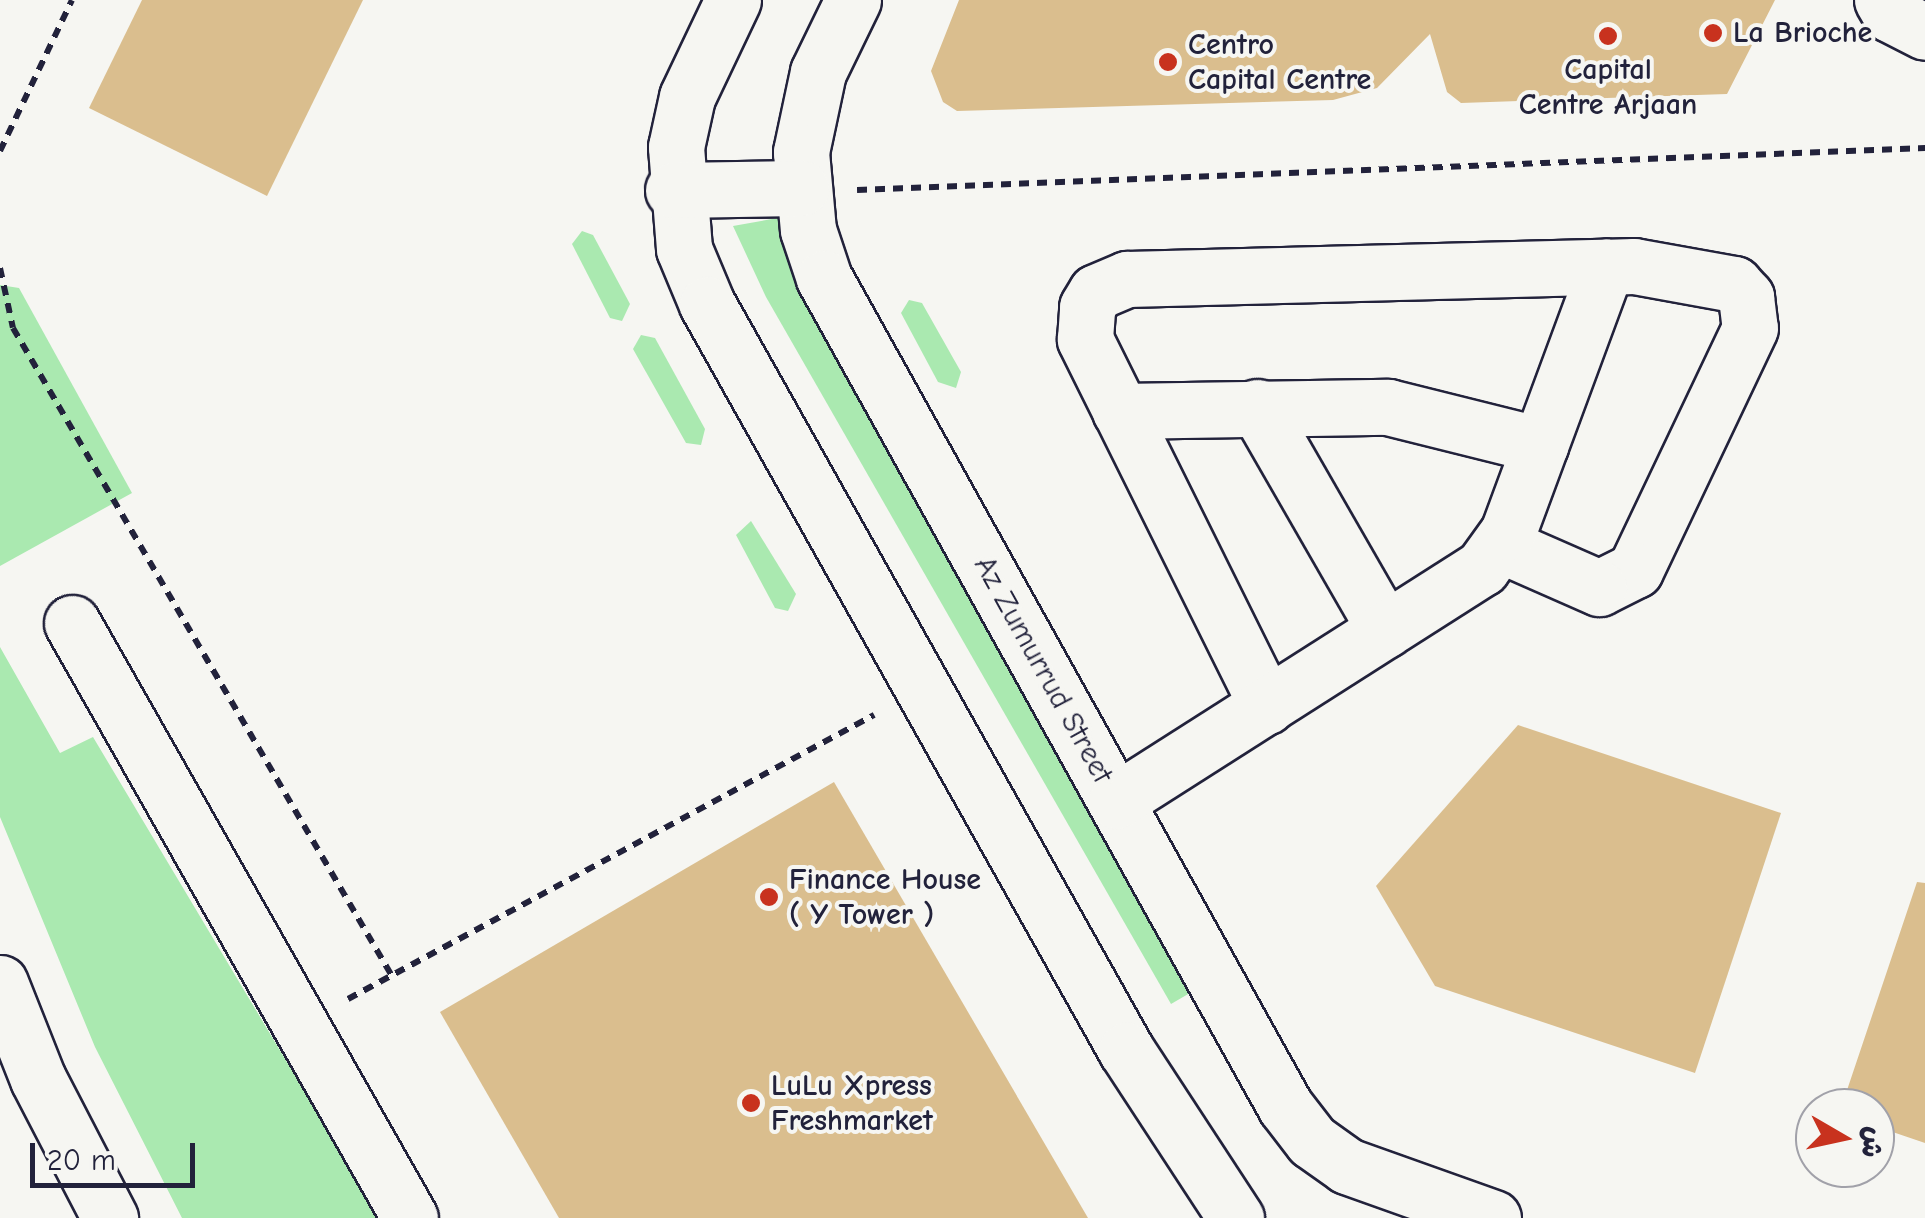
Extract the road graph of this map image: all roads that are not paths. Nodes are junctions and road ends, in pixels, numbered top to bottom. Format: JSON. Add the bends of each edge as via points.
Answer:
{"nodes":[{"id":1,"x":733,"y":0,"type":"edge"},
{"id":2,"x":852,"y":0,"type":"edge"},
{"id":3,"x":1882,"y":0,"type":"edge"},
{"id":4,"x":1925,"y":32,"type":"edge"},
{"id":5,"x":802,"y":188,"type":"junction"},
{"id":6,"x":674,"y":190,"type":"junction"},
{"id":7,"x":1606,"y":267,"type":"junction"},
{"id":8,"x":1257,"y":406,"type":"junction"},
{"id":9,"x":1120,"y":410,"type":"junction"},
{"id":10,"x":1540,"y":444,"type":"junction"},
{"id":11,"x":1501,"y":545,"type":"junction"},
{"id":12,"x":72,"y":624,"type":"dead end"},
{"id":13,"x":1385,"y":630,"type":"junction"},
{"id":14,"x":1267,"y":706,"type":"junction"},
{"id":15,"x":1116,"y":801,"type":"junction"},
{"id":16,"x":0,"y":983,"type":"edge"},
{"id":17,"x":110,"y":1218,"type":"edge"},
{"id":18,"x":410,"y":1218,"type":"edge"},
{"id":19,"x":1236,"y":1218,"type":"edge"},
{"id":20,"x":1493,"y":1218,"type":"edge"}],
"edges":[{"from":1,"to":6,"type":"street","via":[[687,97]]},
{"from":2,"to":5,"type":"street","name":"Az Zumurrud Street","via":[[806,110]]},
{"from":3,"to":4,"type":"street","via":[[1890,14]]},
{"from":5,"to":6,"type":"street"},
{"from":5,"to":15,"type":"street","name":"Az Zumurrud Street","via":[[824,278]]},
{"from":6,"to":19,"type":"street","via":[[684,249],[707,304],[1126,1050]]},
{"from":7,"to":9,"type":"street","via":[[1111,283],[1096,292],[1083,323]]},
{"from":7,"to":10,"type":"street"},
{"from":7,"to":11,"type":"street","via":[[1718,276],[1746,297],[1750,328],[1624,580],[1586,585]]},
{"from":8,"to":9,"type":"street"},
{"from":8,"to":10,"type":"street","via":[[1427,411]]},
{"from":8,"to":13,"type":"street"},
{"from":9,"to":14,"type":"street"},
{"from":10,"to":11,"type":"street"},
{"from":11,"to":13,"type":"street","via":[[1469,577]]},
{"from":12,"to":18,"type":"street"},
{"from":13,"to":14,"type":"street"},
{"from":14,"to":15,"type":"street"},
{"from":15,"to":20,"type":"street","name":"Az Zumurrud Street","via":[[1312,1141],[1347,1166]]},
{"from":16,"to":17,"type":"street","via":[[38,1079]]}]}
